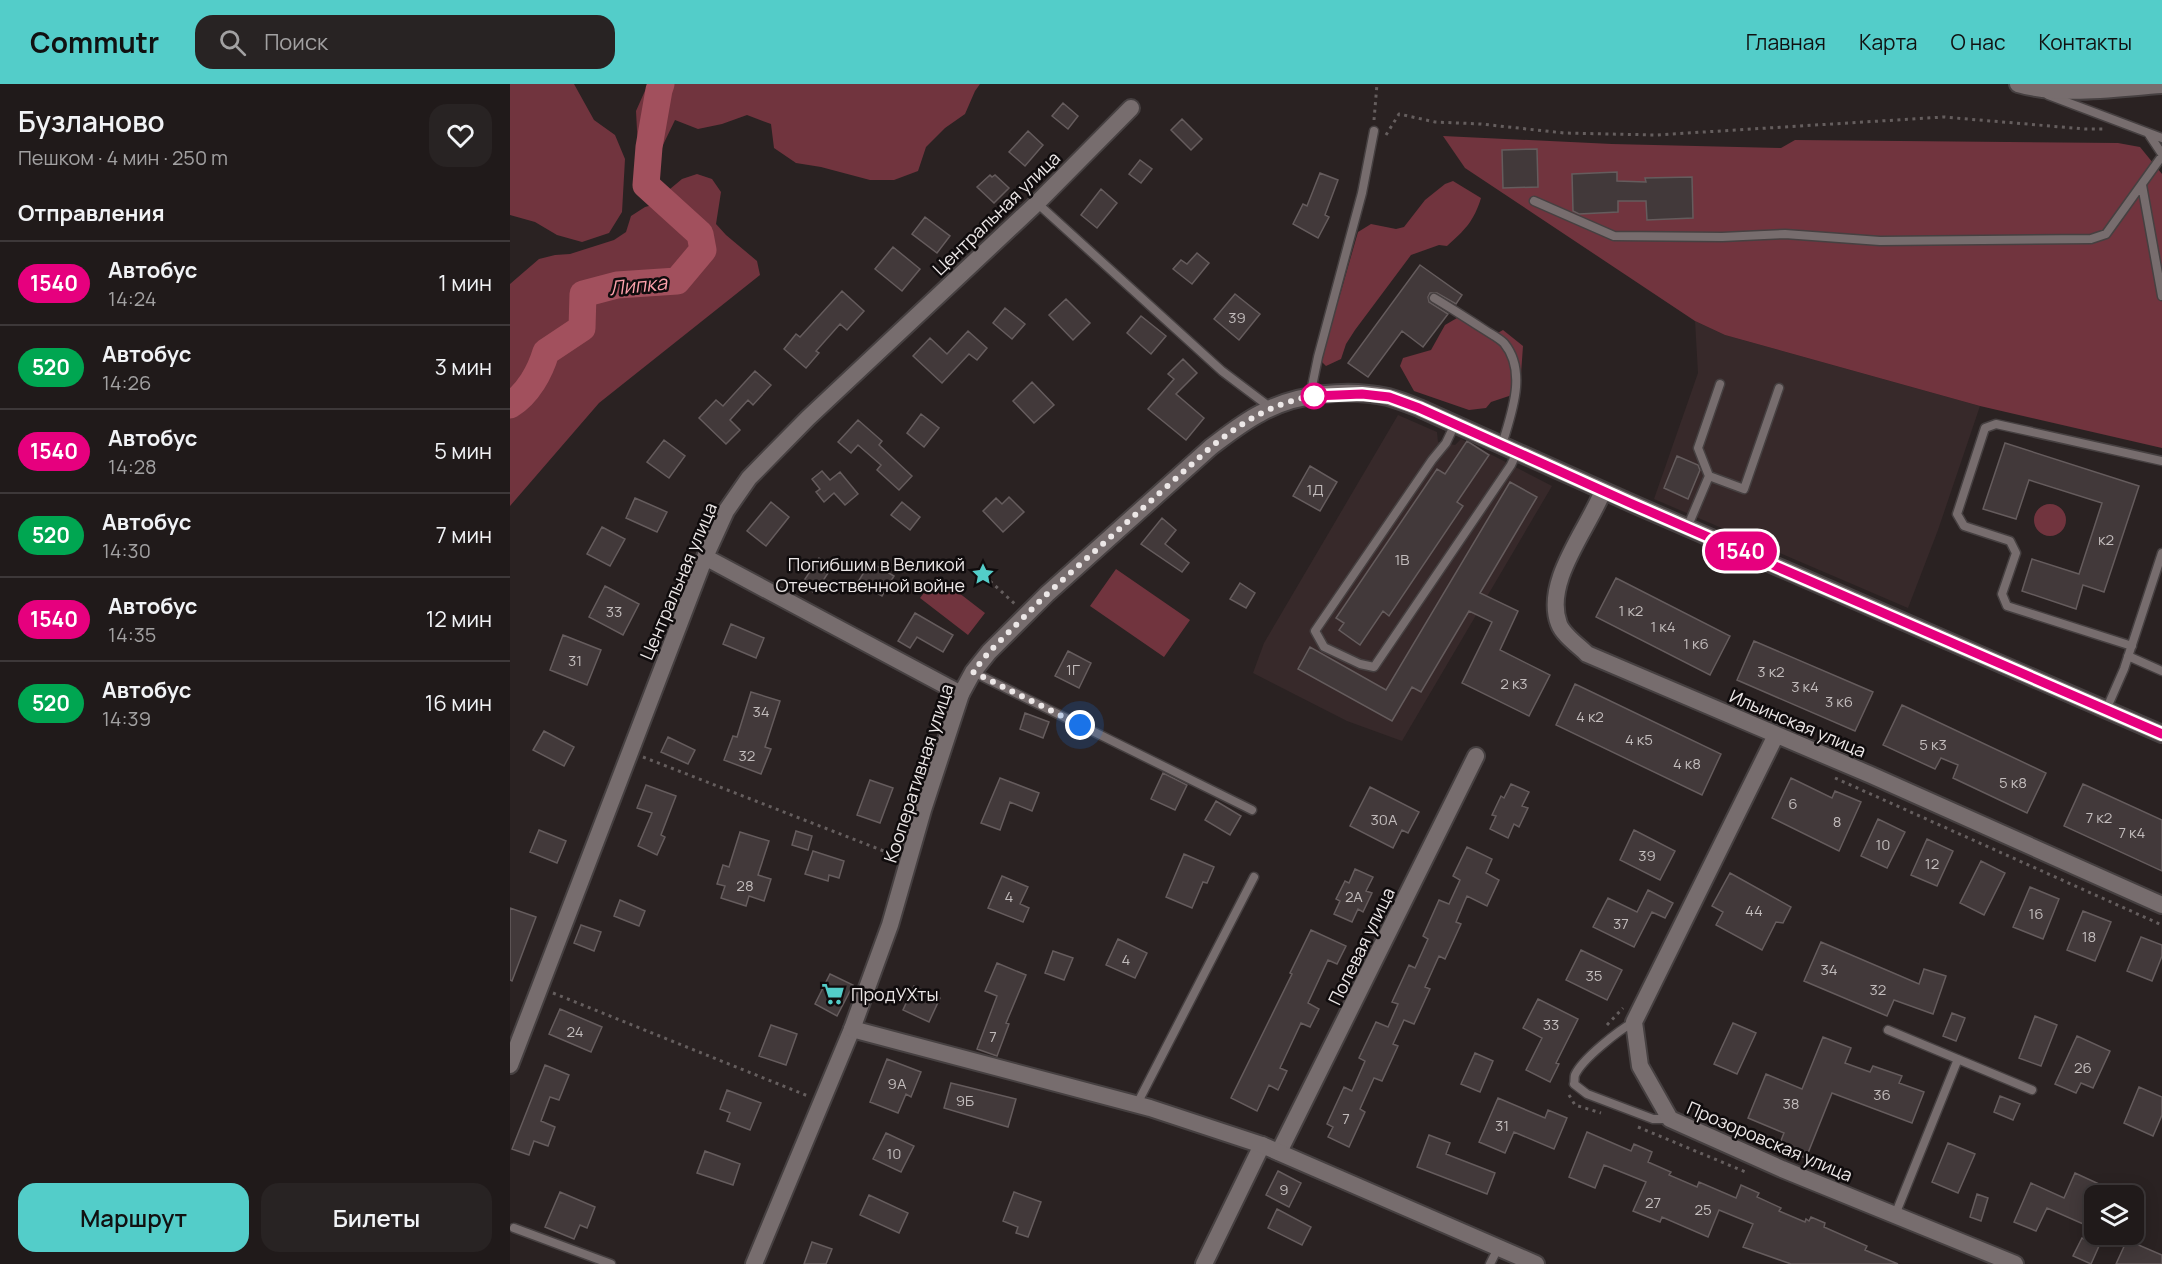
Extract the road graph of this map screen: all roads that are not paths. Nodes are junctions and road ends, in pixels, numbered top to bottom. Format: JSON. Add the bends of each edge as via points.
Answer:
{"nodes":[{"id":1,"x":2162,"y":85,"type":"edge"},
{"id":2,"x":2025,"y":86,"type":"edge"},
{"id":3,"x":1131,"y":108,"type":"dead end"},
{"id":4,"x":1374,"y":131,"type":"road end"},
{"id":5,"x":2148,"y":133,"type":"junction"},
{"id":6,"x":2162,"y":138,"type":"edge"},
{"id":7,"x":2162,"y":155,"type":"edge"},
{"id":8,"x":2142,"y":185,"type":"junction"},
{"id":9,"x":1534,"y":201,"type":"dead end"},
{"id":10,"x":1037,"y":203,"type":"junction"},
{"id":11,"x":2162,"y":296,"type":"edge"},
{"id":12,"x":1434,"y":298,"type":"dead end"},
{"id":13,"x":1720,"y":384,"type":"dead end"},
{"id":14,"x":1779,"y":388,"type":"dead end"},
{"id":15,"x":1310,"y":396,"type":"junction"},
{"id":16,"x":1271,"y":408,"type":"junction"},
{"id":17,"x":1455,"y":424,"type":"junction"},
{"id":18,"x":1510,"y":448,"type":"junction"},
{"id":19,"x":2162,"y":461,"type":"edge"},
{"id":20,"x":1709,"y":476,"type":"junction"},
{"id":21,"x":1603,"y":491,"type":"junction"},
{"id":22,"x":1687,"y":528,"type":"junction"},
{"id":23,"x":2162,"y":553,"type":"edge"},
{"id":24,"x":705,"y":557,"type":"junction"},
{"id":25,"x":2132,"y":646,"type":"junction"},
{"id":26,"x":2128,"y":656,"type":"junction"},
{"id":27,"x":2162,"y":671,"type":"edge"},
{"id":28,"x":973,"y":672,"type":"junction"},
{"id":29,"x":961,"y":694,"type":"junction"},
{"id":30,"x":2106,"y":710,"type":"junction"},
{"id":31,"x":2162,"y":734,"type":"edge"},
{"id":32,"x":1776,"y":735,"type":"junction"},
{"id":33,"x":1476,"y":756,"type":"dead end"},
{"id":34,"x":1252,"y":810,"type":"dead end"},
{"id":35,"x":1254,"y":877,"type":"dead end"},
{"id":36,"x":2162,"y":905,"type":"edge"},
{"id":37,"x":1634,"y":1022,"type":"junction"},
{"id":38,"x":852,"y":1029,"type":"junction"},
{"id":39,"x":1888,"y":1030,"type":"dead end"},
{"id":40,"x":1958,"y":1059,"type":"junction"},
{"id":41,"x":510,"y":1065,"type":"edge"},
{"id":42,"x":2032,"y":1090,"type":"dead end"},
{"id":43,"x":1137,"y":1104,"type":"junction"},
{"id":44,"x":1670,"y":1119,"type":"junction"},
{"id":45,"x":1262,"y":1145,"type":"junction"},
{"id":46,"x":1279,"y":1152,"type":"junction"},
{"id":47,"x":1895,"y":1215,"type":"junction"},
{"id":48,"x":514,"y":1228,"type":"dead end"},
{"id":49,"x":1498,"y":1248,"type":"junction"},
{"id":50,"x":1516,"y":1260,"type":"edge"},
{"id":51,"x":610,"y":1264,"type":"edge"},
{"id":52,"x":754,"y":1264,"type":"edge"},
{"id":53,"x":1204,"y":1264,"type":"edge"},
{"id":54,"x":1490,"y":1264,"type":"edge"},
{"id":55,"x":1536,"y":1264,"type":"edge"},
{"id":56,"x":2015,"y":1264,"type":"edge"}],
"edges":[{"from":1,"to":2,"type":"street","via":[[2086,90]]},
{"from":2,"to":5,"type":"lane"},
{"from":3,"to":10,"type":"street","name":"Центральная улица"},
{"from":4,"to":15,"type":"lane"},
{"from":5,"to":6,"type":"lane"},
{"from":5,"to":7,"type":"lane"},
{"from":7,"to":8,"type":"lane"},
{"from":8,"to":9,"type":"lane","via":[[2106,234],[2091,239],[1880,241],[1785,234],[1614,236]]},
{"from":8,"to":11,"type":"lane"},
{"from":10,"to":16,"type":"lane","via":[[1222,371]]},
{"from":10,"to":24,"type":"street","name":"Центральная улица","via":[[749,478],[726,511]]},
{"from":12,"to":18,"type":"lane","via":[[1503,342],[1510,353],[1516,387]]},
{"from":13,"to":20,"type":"lane","via":[[1698,448]]},
{"from":14,"to":20,"type":"lane","via":[[1744,489]]},
{"from":15,"to":16,"type":"street","name":"Кооперативная улица"},
{"from":15,"to":17,"type":"street","name":"Кооперативная улица","via":[[1389,397]]},
{"from":16,"to":28,"type":"street","name":"Кооперативная улица","via":[[1211,447],[1026,615]]},
{"from":17,"to":18,"type":"street","name":"Кооперативная улица"},
{"from":17,"to":18,"type":"lane","via":[[1446,443],[1315,632],[1324,647],[1374,667],[1511,465]]},
{"from":18,"to":21,"type":"street","name":"Кооперативная улица"},
{"from":19,"to":25,"type":"lane","via":[[1996,424],[1985,428],[1958,514],[1964,526],[2010,541],[2016,553],[2002,594],[2007,606]]},
{"from":20,"to":22,"type":"lane"},
{"from":21,"to":22,"type":"street","name":"Кооперативная улица"},
{"from":21,"to":32,"type":"street","name":"Ильинская улица","via":[[1558,581],[1555,606],[1560,626],[1587,654]]},
{"from":22,"to":30,"type":"street","name":"Кооперативная улица"},
{"from":23,"to":25,"type":"lane"},
{"from":24,"to":29,"type":"street"},
{"from":24,"to":41,"type":"street","name":"Центральная улица"},
{"from":25,"to":26,"type":"lane"},
{"from":26,"to":27,"type":"lane"},
{"from":26,"to":30,"type":"lane"},
{"from":28,"to":29,"type":"street","name":"Кооперативная улица"},
{"from":28,"to":34,"type":"lane"},
{"from":29,"to":38,"type":"street","name":"Кооперативная улица","via":[[890,925]]},
{"from":30,"to":31,"type":"street","name":"Кооперативная улица"},
{"from":32,"to":36,"type":"street","name":"Ильинская улица"},
{"from":32,"to":37,"type":"street"},
{"from":33,"to":46,"type":"street","name":"Полевая улица"},
{"from":35,"to":43,"type":"lane"},
{"from":37,"to":44,"type":"street","name":"Прозоровская улица","via":[[1640,1066]]},
{"from":37,"to":44,"type":"lane","via":[[1617,1032],[1586,1062],[1575,1074],[1574,1084],[1587,1094],[1653,1119]]},
{"from":38,"to":43,"type":"street"},
{"from":38,"to":52,"type":"street","name":"Кооперативная улица"},
{"from":39,"to":40,"type":"lane"},
{"from":40,"to":42,"type":"lane"},
{"from":40,"to":47,"type":"lane"},
{"from":43,"to":45,"type":"street"},
{"from":44,"to":47,"type":"street","name":"Прозоровская улица"},
{"from":45,"to":46,"type":"street"},
{"from":45,"to":53,"type":"street"},
{"from":46,"to":49,"type":"street"},
{"from":47,"to":56,"type":"street","name":"Прозоровская улица"},
{"from":48,"to":51,"type":"lane"},
{"from":49,"to":50,"type":"street"},
{"from":49,"to":54,"type":"lane"},
{"from":50,"to":55,"type":"street"}]}
